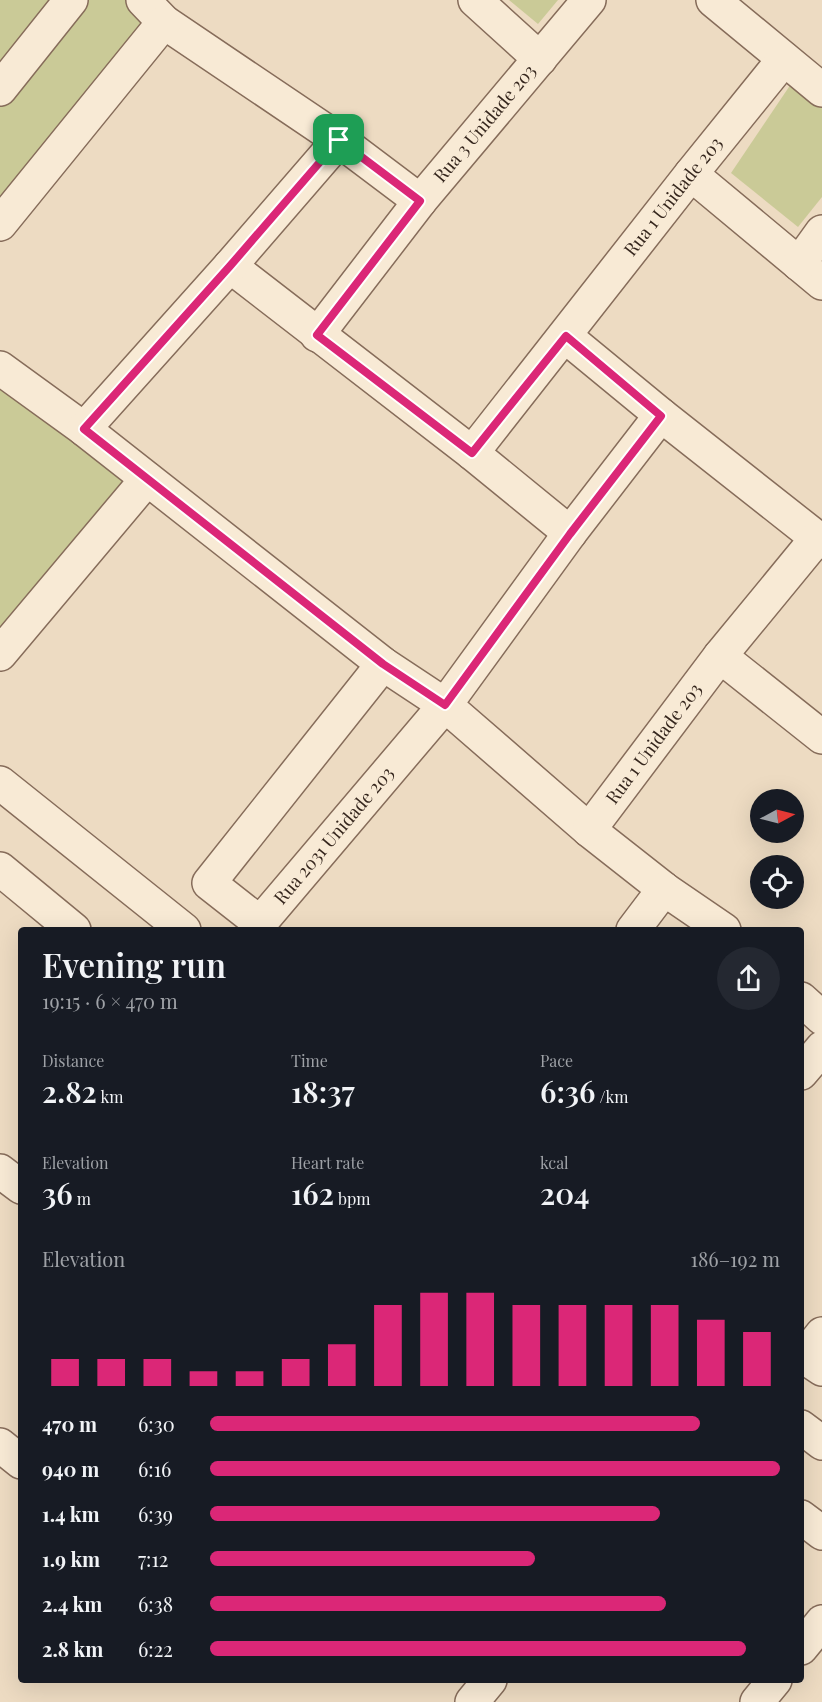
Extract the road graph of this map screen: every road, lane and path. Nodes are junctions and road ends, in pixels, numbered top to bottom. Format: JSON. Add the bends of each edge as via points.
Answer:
{"nodes":[{"id":1,"x":71,"y":0,"type":"edge"},
{"id":2,"x":475,"y":0,"type":"edge"},
{"id":3,"x":589,"y":0,"type":"edge"},
{"id":4,"x":713,"y":0,"type":"edge"},
{"id":5,"x":153,"y":11,"type":"edge"},
{"id":6,"x":540,"y":59,"type":"junction"},
{"id":7,"x":784,"y":59,"type":"junction"},
{"id":8,"x":0,"y":89,"type":"edge"},
{"id":9,"x":822,"y":90,"type":"edge"},
{"id":10,"x":339,"y":140,"type":"junction"},
{"id":11,"x":691,"y":174,"type":"junction"},
{"id":12,"x":420,"y":201,"type":"junction"},
{"id":13,"x":0,"y":224,"type":"edge"},
{"id":14,"x":822,"y":232,"type":"edge"},
{"id":15,"x":230,"y":266,"type":"junction"},
{"id":16,"x":811,"y":274,"type":"edge"},
{"id":17,"x":317,"y":335,"type":"junction"},
{"id":18,"x":566,"y":336,"type":"junction"},
{"id":19,"x":0,"y":368,"type":"edge"},
{"id":20,"x":661,"y":416,"type":"junction"},
{"id":21,"x":84,"y":429,"type":"junction"},
{"id":22,"x":472,"y":453,"type":"junction"},
{"id":23,"x":147,"y":479,"type":"junction"},
{"id":24,"x":570,"y":534,"type":"junction"},
{"id":25,"x":819,"y":540,"type":"edge"},
{"id":26,"x":0,"y":654,"type":"edge"},
{"id":27,"x":720,"y":656,"type":"junction"},
{"id":28,"x":383,"y":664,"type":"junction"},
{"id":29,"x":445,"y":705,"type":"junction"},
{"id":30,"x":818,"y":726,"type":"edge"},
{"id":31,"x":0,"y":783,"type":"edge"},
{"id":32,"x":589,"y":830,"type":"junction"},
{"id":33,"x":0,"y":869,"type":"edge"},
{"id":34,"x":664,"y":889,"type":"junction"},
{"id":35,"x":70,"y":927,"type":"edge"},
{"id":36,"x":180,"y":927,"type":"edge"},
{"id":37,"x":635,"y":927,"type":"edge"},
{"id":38,"x":718,"y":927,"type":"edge"},
{"id":39,"x":804,"y":1002,"type":"edge"},
{"id":40,"x":822,"y":1018,"type":"edge"},
{"id":41,"x":822,"y":1048,"type":"edge"},
{"id":42,"x":804,"y":1069,"type":"edge"},
{"id":43,"x":0,"y":1171,"type":"edge"},
{"id":44,"x":18,"y":1185,"type":"edge"},
{"id":45,"x":822,"y":1334,"type":"edge"},
{"id":46,"x":822,"y":1369,"type":"edge"},
{"id":47,"x":804,"y":1429,"type":"edge"},
{"id":48,"x":822,"y":1443,"type":"edge"},
{"id":49,"x":0,"y":1445,"type":"edge"},
{"id":50,"x":18,"y":1460,"type":"edge"},
{"id":51,"x":804,"y":1519,"type":"edge"},
{"id":52,"x":822,"y":1533,"type":"edge"},
{"id":53,"x":822,"y":1622,"type":"edge"},
{"id":54,"x":804,"y":1644,"type":"edge"},
{"id":55,"x":488,"y":1683,"type":"edge"},
{"id":56,"x":773,"y":1683,"type":"edge"},
{"id":57,"x":472,"y":1702,"type":"edge"},
{"id":58,"x":758,"y":1702,"type":"edge"}],
"edges":[{"from":1,"to":8,"type":"street"},
{"from":2,"to":6,"type":"street"},
{"from":3,"to":6,"type":"street","name":"Rua 3 Unidade 203"},
{"from":4,"to":7,"type":"street"},
{"from":5,"to":10,"type":"street"},
{"from":5,"to":13,"type":"street"},
{"from":6,"to":12,"type":"street","name":"Rua 3 Unidade 203"},
{"from":7,"to":9,"type":"street"},
{"from":7,"to":11,"type":"street","name":"Rua 1 Unidade 203"},
{"from":10,"to":12,"type":"street"},
{"from":10,"to":15,"type":"street"},
{"from":11,"to":16,"type":"street"},
{"from":11,"to":18,"type":"street","name":"Rua 1 Unidade 203"},
{"from":12,"to":17,"type":"street","name":"Rua 3 Unidade 203"},
{"from":14,"to":16,"type":"street"},
{"from":15,"to":17,"type":"street"},
{"from":15,"to":21,"type":"street"},
{"from":17,"to":22,"type":"street"},
{"from":18,"to":20,"type":"street","name":"Rua 1 Unidade 203"},
{"from":18,"to":22,"type":"street","name":"Rua 1 Unidade 203"},
{"from":19,"to":21,"type":"street"},
{"from":20,"to":24,"type":"street"},
{"from":20,"to":25,"type":"street","name":"Rua 1 Unidade 203"},
{"from":21,"to":23,"type":"street"},
{"from":22,"to":24,"type":"street"},
{"from":23,"to":26,"type":"street"},
{"from":23,"to":28,"type":"street"},
{"from":24,"to":29,"type":"street"},
{"from":25,"to":27,"type":"street","name":"Rua 1 Unidade 203"},
{"from":27,"to":30,"type":"street"},
{"from":27,"to":32,"type":"street","name":"Rua 1 Unidade 203"},
{"from":28,"to":29,"type":"street"},
{"from":28,"to":29,"type":"street","name":"Rua 2031 Unidade 203","via":[[209,883],[260,923]]},
{"from":29,"to":32,"type":"street"},
{"from":31,"to":36,"type":"street"},
{"from":32,"to":34,"type":"street"},
{"from":33,"to":35,"type":"street"},
{"from":34,"to":37,"type":"street"},
{"from":34,"to":38,"type":"street"},
{"from":39,"to":40,"type":"street"},
{"from":41,"to":42,"type":"street"},
{"from":43,"to":44,"type":"street"},
{"from":45,"to":46,"type":"street","via":[[804,1357]]},
{"from":47,"to":48,"type":"street"},
{"from":49,"to":50,"type":"street"},
{"from":51,"to":52,"type":"street"},
{"from":53,"to":54,"type":"street"},
{"from":55,"to":57,"type":"street"},
{"from":56,"to":58,"type":"street"}]}
